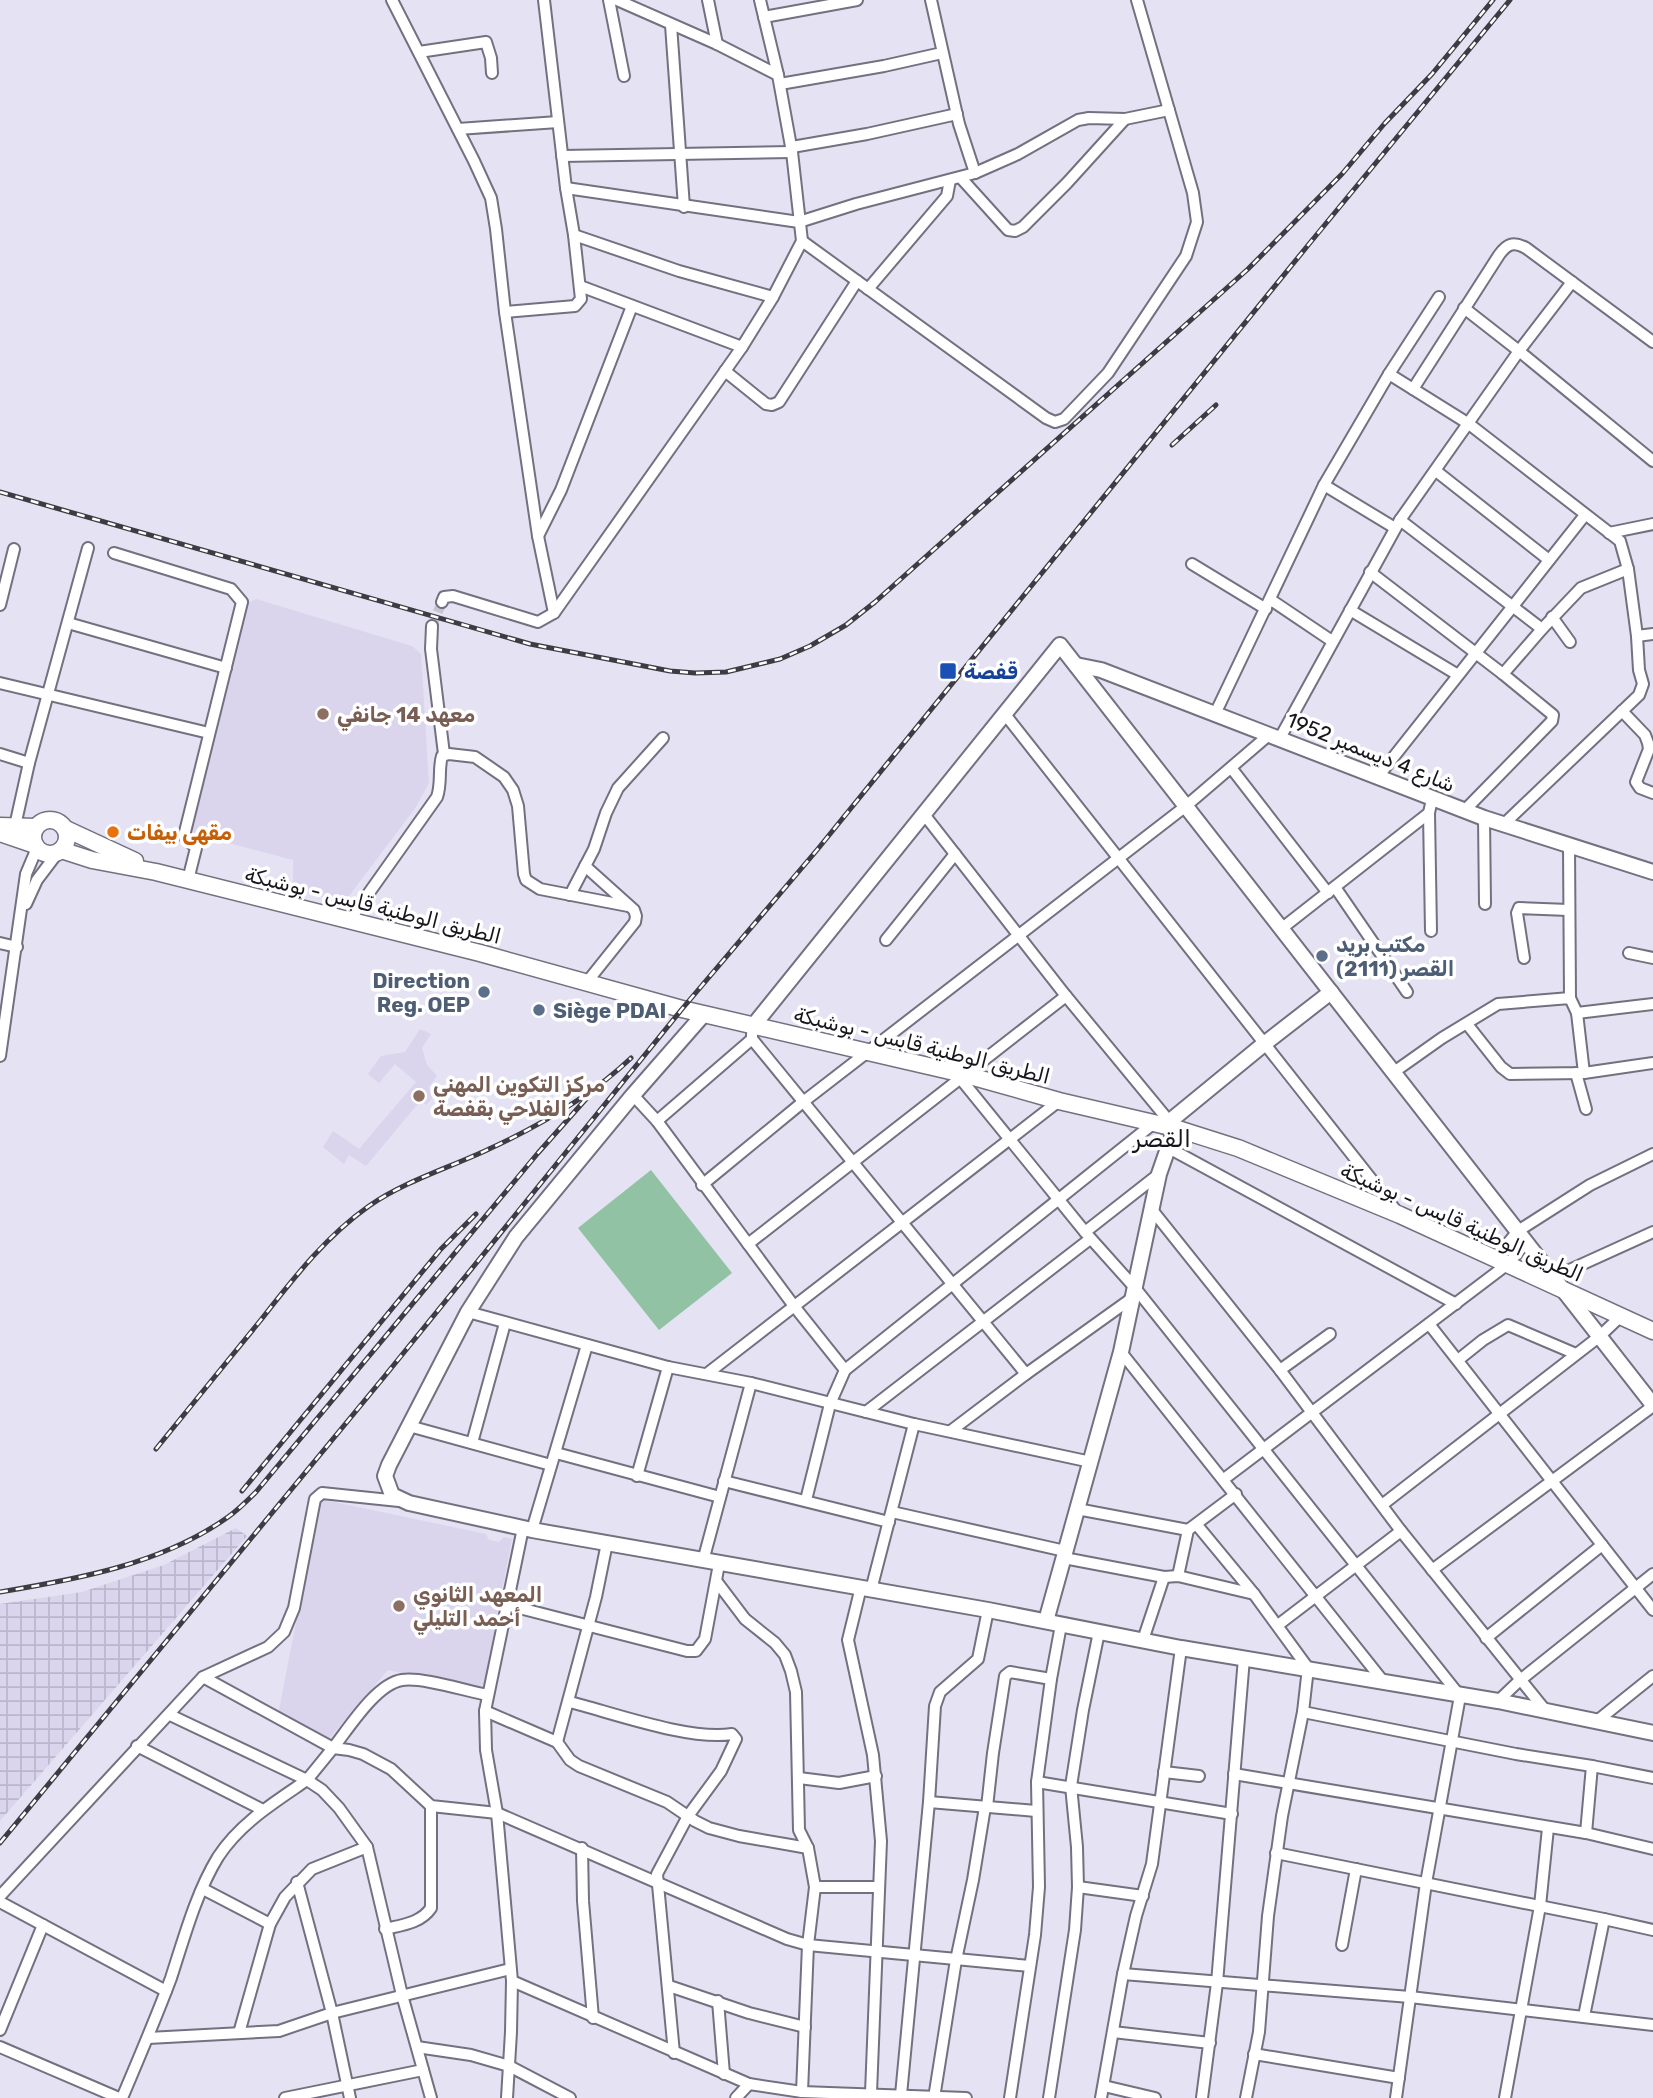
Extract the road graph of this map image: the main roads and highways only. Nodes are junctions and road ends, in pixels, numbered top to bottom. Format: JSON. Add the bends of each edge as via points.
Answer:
{"nodes":[{"id":1,"x":37,"y":827,"type":"junction"},
{"id":2,"x":5,"y":828,"type":"edge"},
{"id":3,"x":66,"y":829,"type":"junction"},
{"id":4,"x":36,"y":847,"type":"junction"},
{"id":5,"x":60,"y":851,"type":"junction"},
{"id":6,"x":156,"y":872,"type":"junction"},
{"id":7,"x":1651,"y":1327,"type":"edge"}],
"edges":[{"from":1,"to":2,"type":"main road"},
{"from":1,"to":3,"type":"main road","via":[[54,820]]},
{"from":1,"to":4,"type":"main road","via":[[33,832]]},
{"from":2,"to":4,"type":"main road"},
{"from":3,"to":5,"type":"main road","via":[[67,841]]},
{"from":3,"to":6,"type":"main road","name":"الطريق الوطنية قابس - بوشبكة"},
{"from":4,"to":5,"type":"main road","via":[[47,854]]},
{"from":5,"to":6,"type":"main road","name":"الطريق الوطنية قابس - بوشبكة"},
{"from":6,"to":7,"type":"main road","name":"الطريق الوطنية قابس - بوشبكة","via":[[587,982],[752,1032],[867,1053],[1165,1125],[1238,1148],[1400,1215]]}]}
